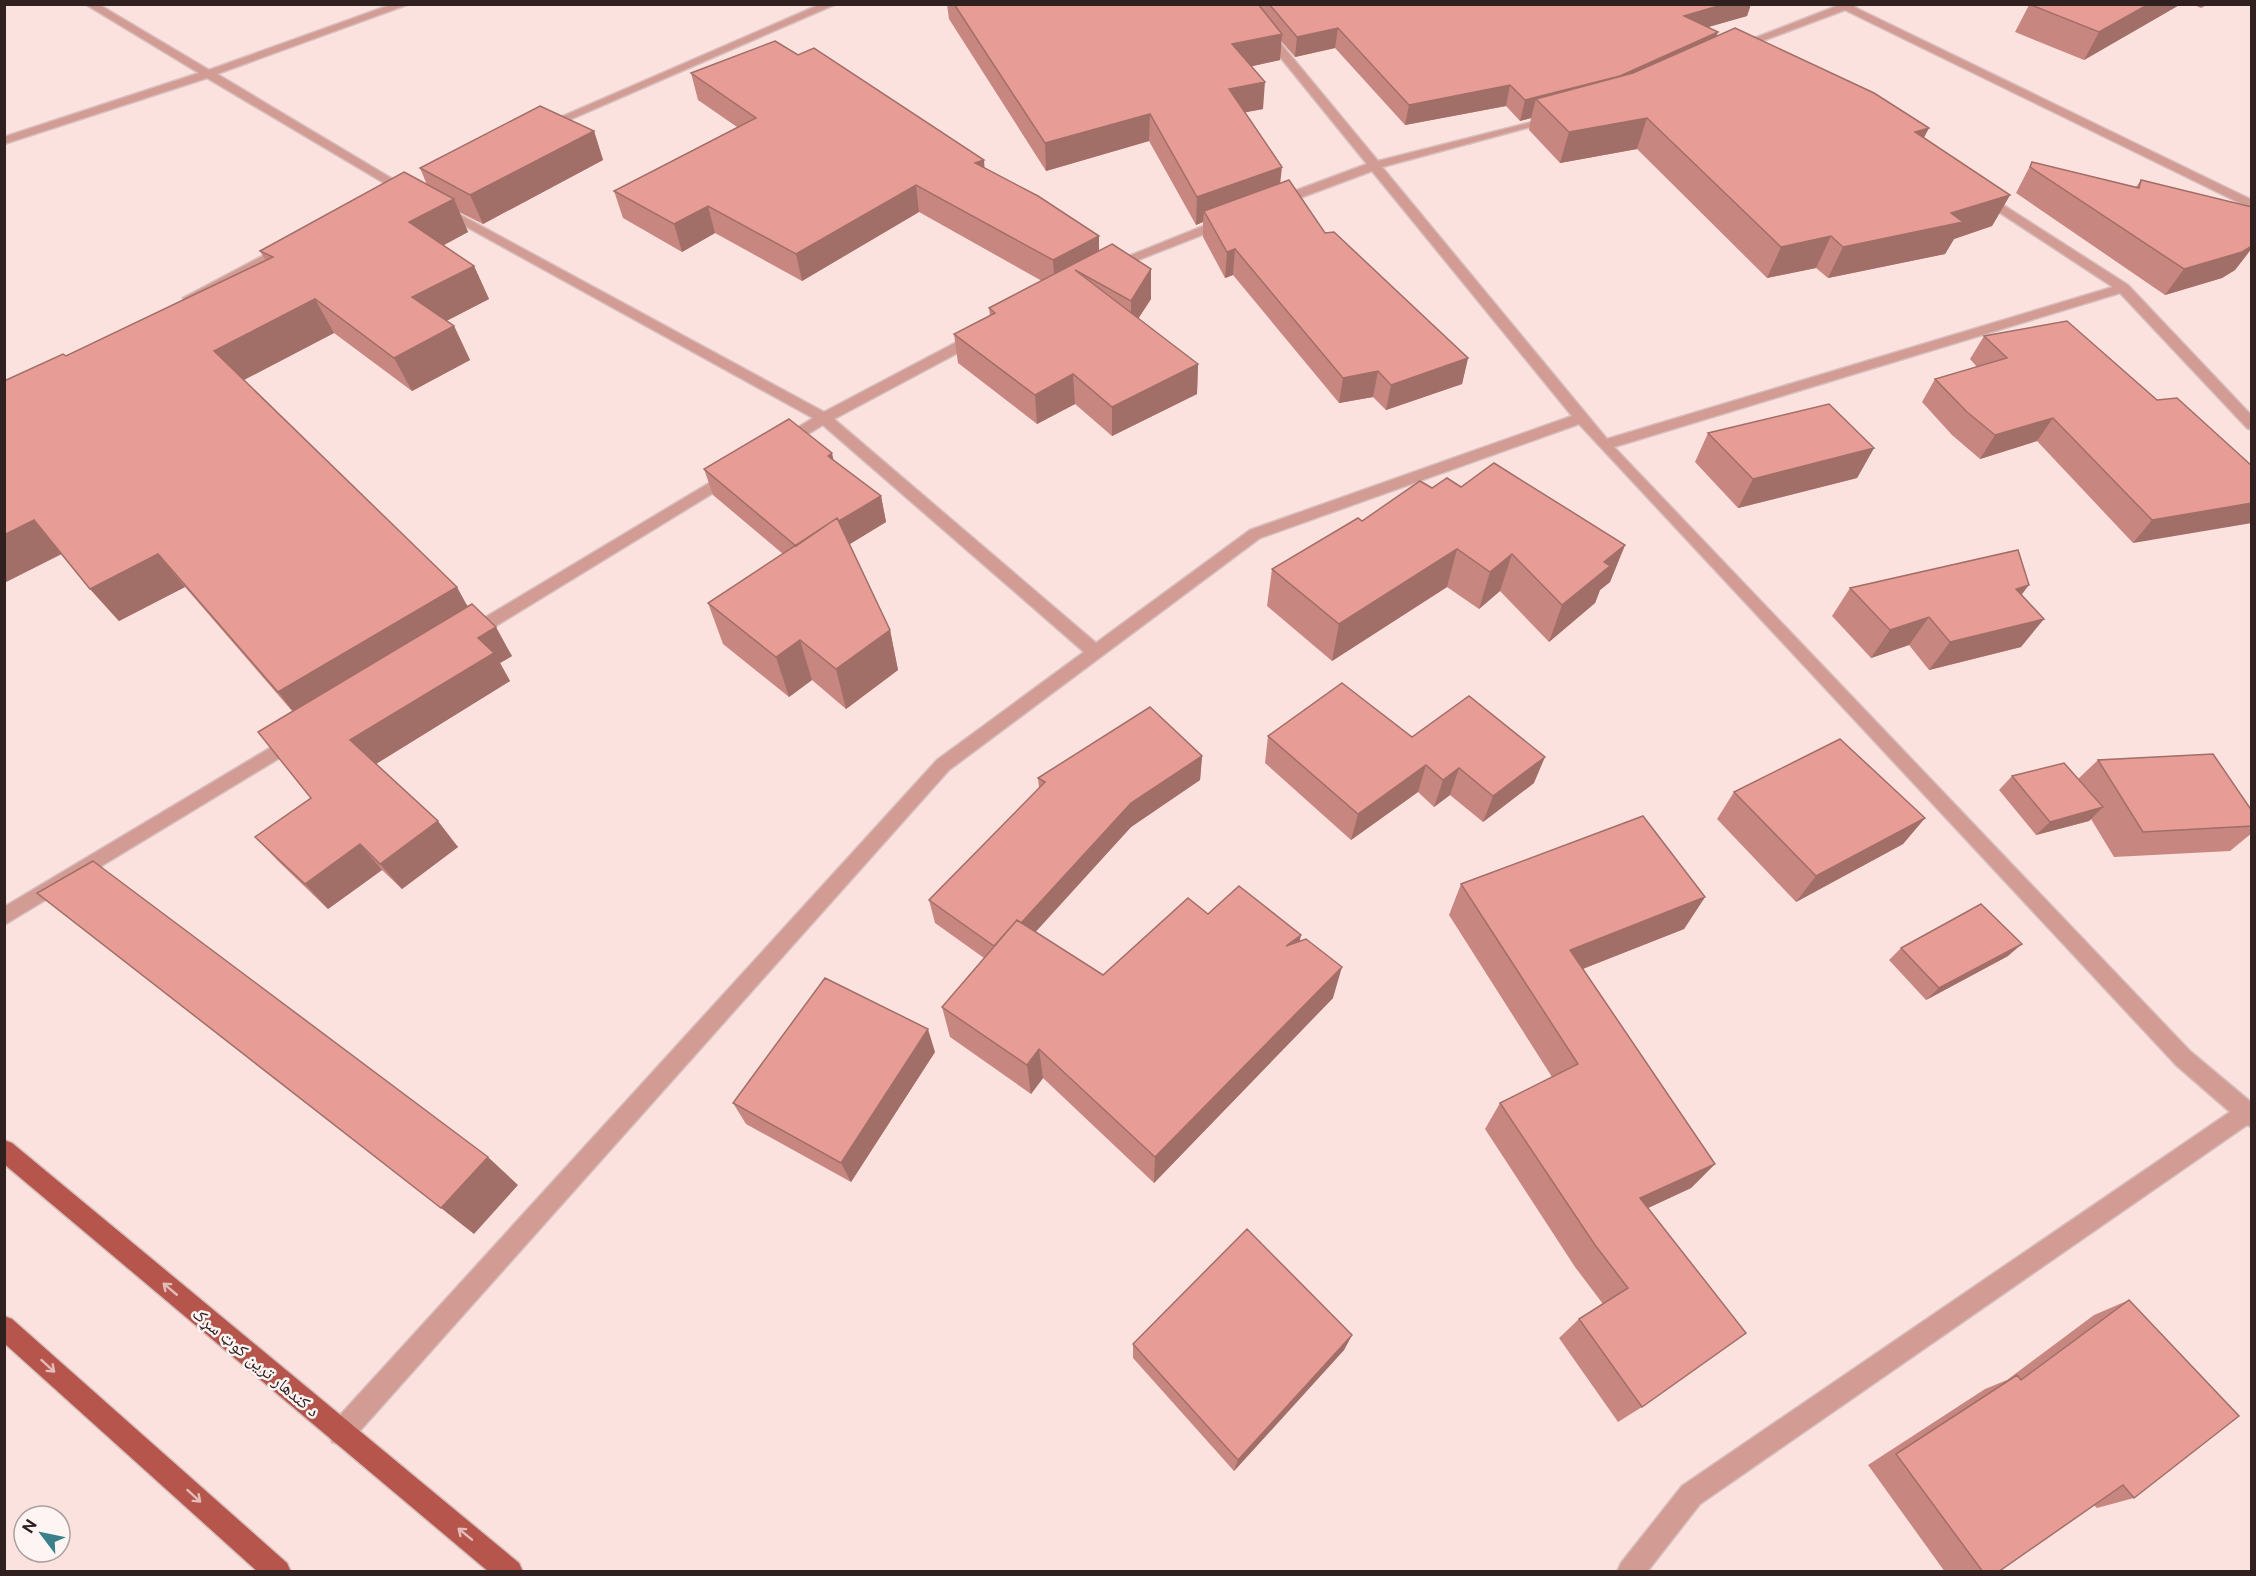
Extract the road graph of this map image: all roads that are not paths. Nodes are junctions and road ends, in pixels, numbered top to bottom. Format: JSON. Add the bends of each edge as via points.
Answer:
{"nodes":[{"id":1,"x":90,"y":4,"type":"edge"},
{"id":2,"x":404,"y":4,"type":"edge"},
{"id":3,"x":831,"y":4,"type":"edge"},
{"id":4,"x":1242,"y":4,"type":"edge"},
{"id":5,"x":1851,"y":6,"type":"edge"},
{"id":6,"x":1747,"y":42,"type":"junction"},
{"id":7,"x":1767,"y":55,"type":"edge"},
{"id":8,"x":1715,"y":56,"type":"edge"},
{"id":9,"x":208,"y":74,"type":"junction"},
{"id":10,"x":1563,"y":115,"type":"edge"},
{"id":11,"x":533,"y":132,"type":"edge"},
{"id":12,"x":4,"y":141,"type":"edge"},
{"id":13,"x":1374,"y":166,"type":"junction"},
{"id":14,"x":1974,"y":191,"type":"edge"},
{"id":15,"x":2252,"y":205,"type":"edge"},
{"id":16,"x":1265,"y":206,"type":"edge"},
{"id":17,"x":1244,"y":214,"type":"edge"},
{"id":18,"x":297,"y":242,"type":"edge"},
{"id":19,"x":1093,"y":275,"type":"edge"},
{"id":20,"x":2122,"y":288,"type":"junction"},
{"id":21,"x":182,"y":302,"type":"edge"},
{"id":22,"x":990,"y":330,"type":"edge"},
{"id":23,"x":824,"y":418,"type":"junction"},
{"id":24,"x":1581,"y":418,"type":"junction"},
{"id":25,"x":2252,"y":425,"type":"edge"},
{"id":26,"x":1604,"y":445,"type":"junction"},
{"id":27,"x":773,"y":449,"type":"edge"},
{"id":28,"x":742,"y":468,"type":"edge"},
{"id":29,"x":455,"y":643,"type":"edge"},
{"id":30,"x":1095,"y":652,"type":"junction"},
{"id":31,"x":312,"y":730,"type":"edge"},
{"id":32,"x":4,"y":917,"type":"edge"},
{"id":33,"x":2249,"y":1115,"type":"edge"},
{"id":34,"x":4,"y":1150,"type":"edge"},
{"id":35,"x":4,"y":1327,"type":"edge"},
{"id":36,"x":341,"y":1433,"type":"junction"},
{"id":37,"x":278,"y":1572,"type":"edge"},
{"id":38,"x":510,"y":1572,"type":"edge"},
{"id":39,"x":1630,"y":1572,"type":"edge"}],
"edges":[{"from":1,"to":9,"type":"street"},
{"from":2,"to":9,"type":"street"},
{"from":3,"to":11,"type":"street"},
{"from":4,"to":13,"type":"street"},
{"from":5,"to":6,"type":"street"},
{"from":5,"to":15,"type":"street"},
{"from":6,"to":7,"type":"street"},
{"from":6,"to":8,"type":"street"},
{"from":9,"to":12,"type":"street"},
{"from":9,"to":23,"type":"street","via":[[402,189]]},
{"from":10,"to":13,"type":"street"},
{"from":13,"to":16,"type":"street"},
{"from":13,"to":24,"type":"street"},
{"from":14,"to":20,"type":"street"},
{"from":17,"to":19,"type":"street","via":[[1124,259]]},
{"from":18,"to":21,"type":"street"},
{"from":20,"to":25,"type":"street"},
{"from":20,"to":26,"type":"street"},
{"from":22,"to":23,"type":"street"},
{"from":23,"to":27,"type":"street"},
{"from":23,"to":30,"type":"street"},
{"from":24,"to":26,"type":"street"},
{"from":24,"to":30,"type":"street","via":[[1255,534]]},
{"from":26,"to":33,"type":"street","via":[[2183,1058]]},
{"from":28,"to":29,"type":"street"},
{"from":30,"to":36,"type":"street","via":[[943,765]]},
{"from":31,"to":32,"type":"street"},
{"from":33,"to":39,"type":"street","via":[[1691,1496]]},
{"from":36,"to":34,"type":"main road","name":"د کندهار ترين کوټ سړک","one_way":true},
{"from":35,"to":37,"type":"main road","one_way":true},
{"from":38,"to":36,"type":"main road","name":"د کندهار ترين کوټ سړک","one_way":true}]}
